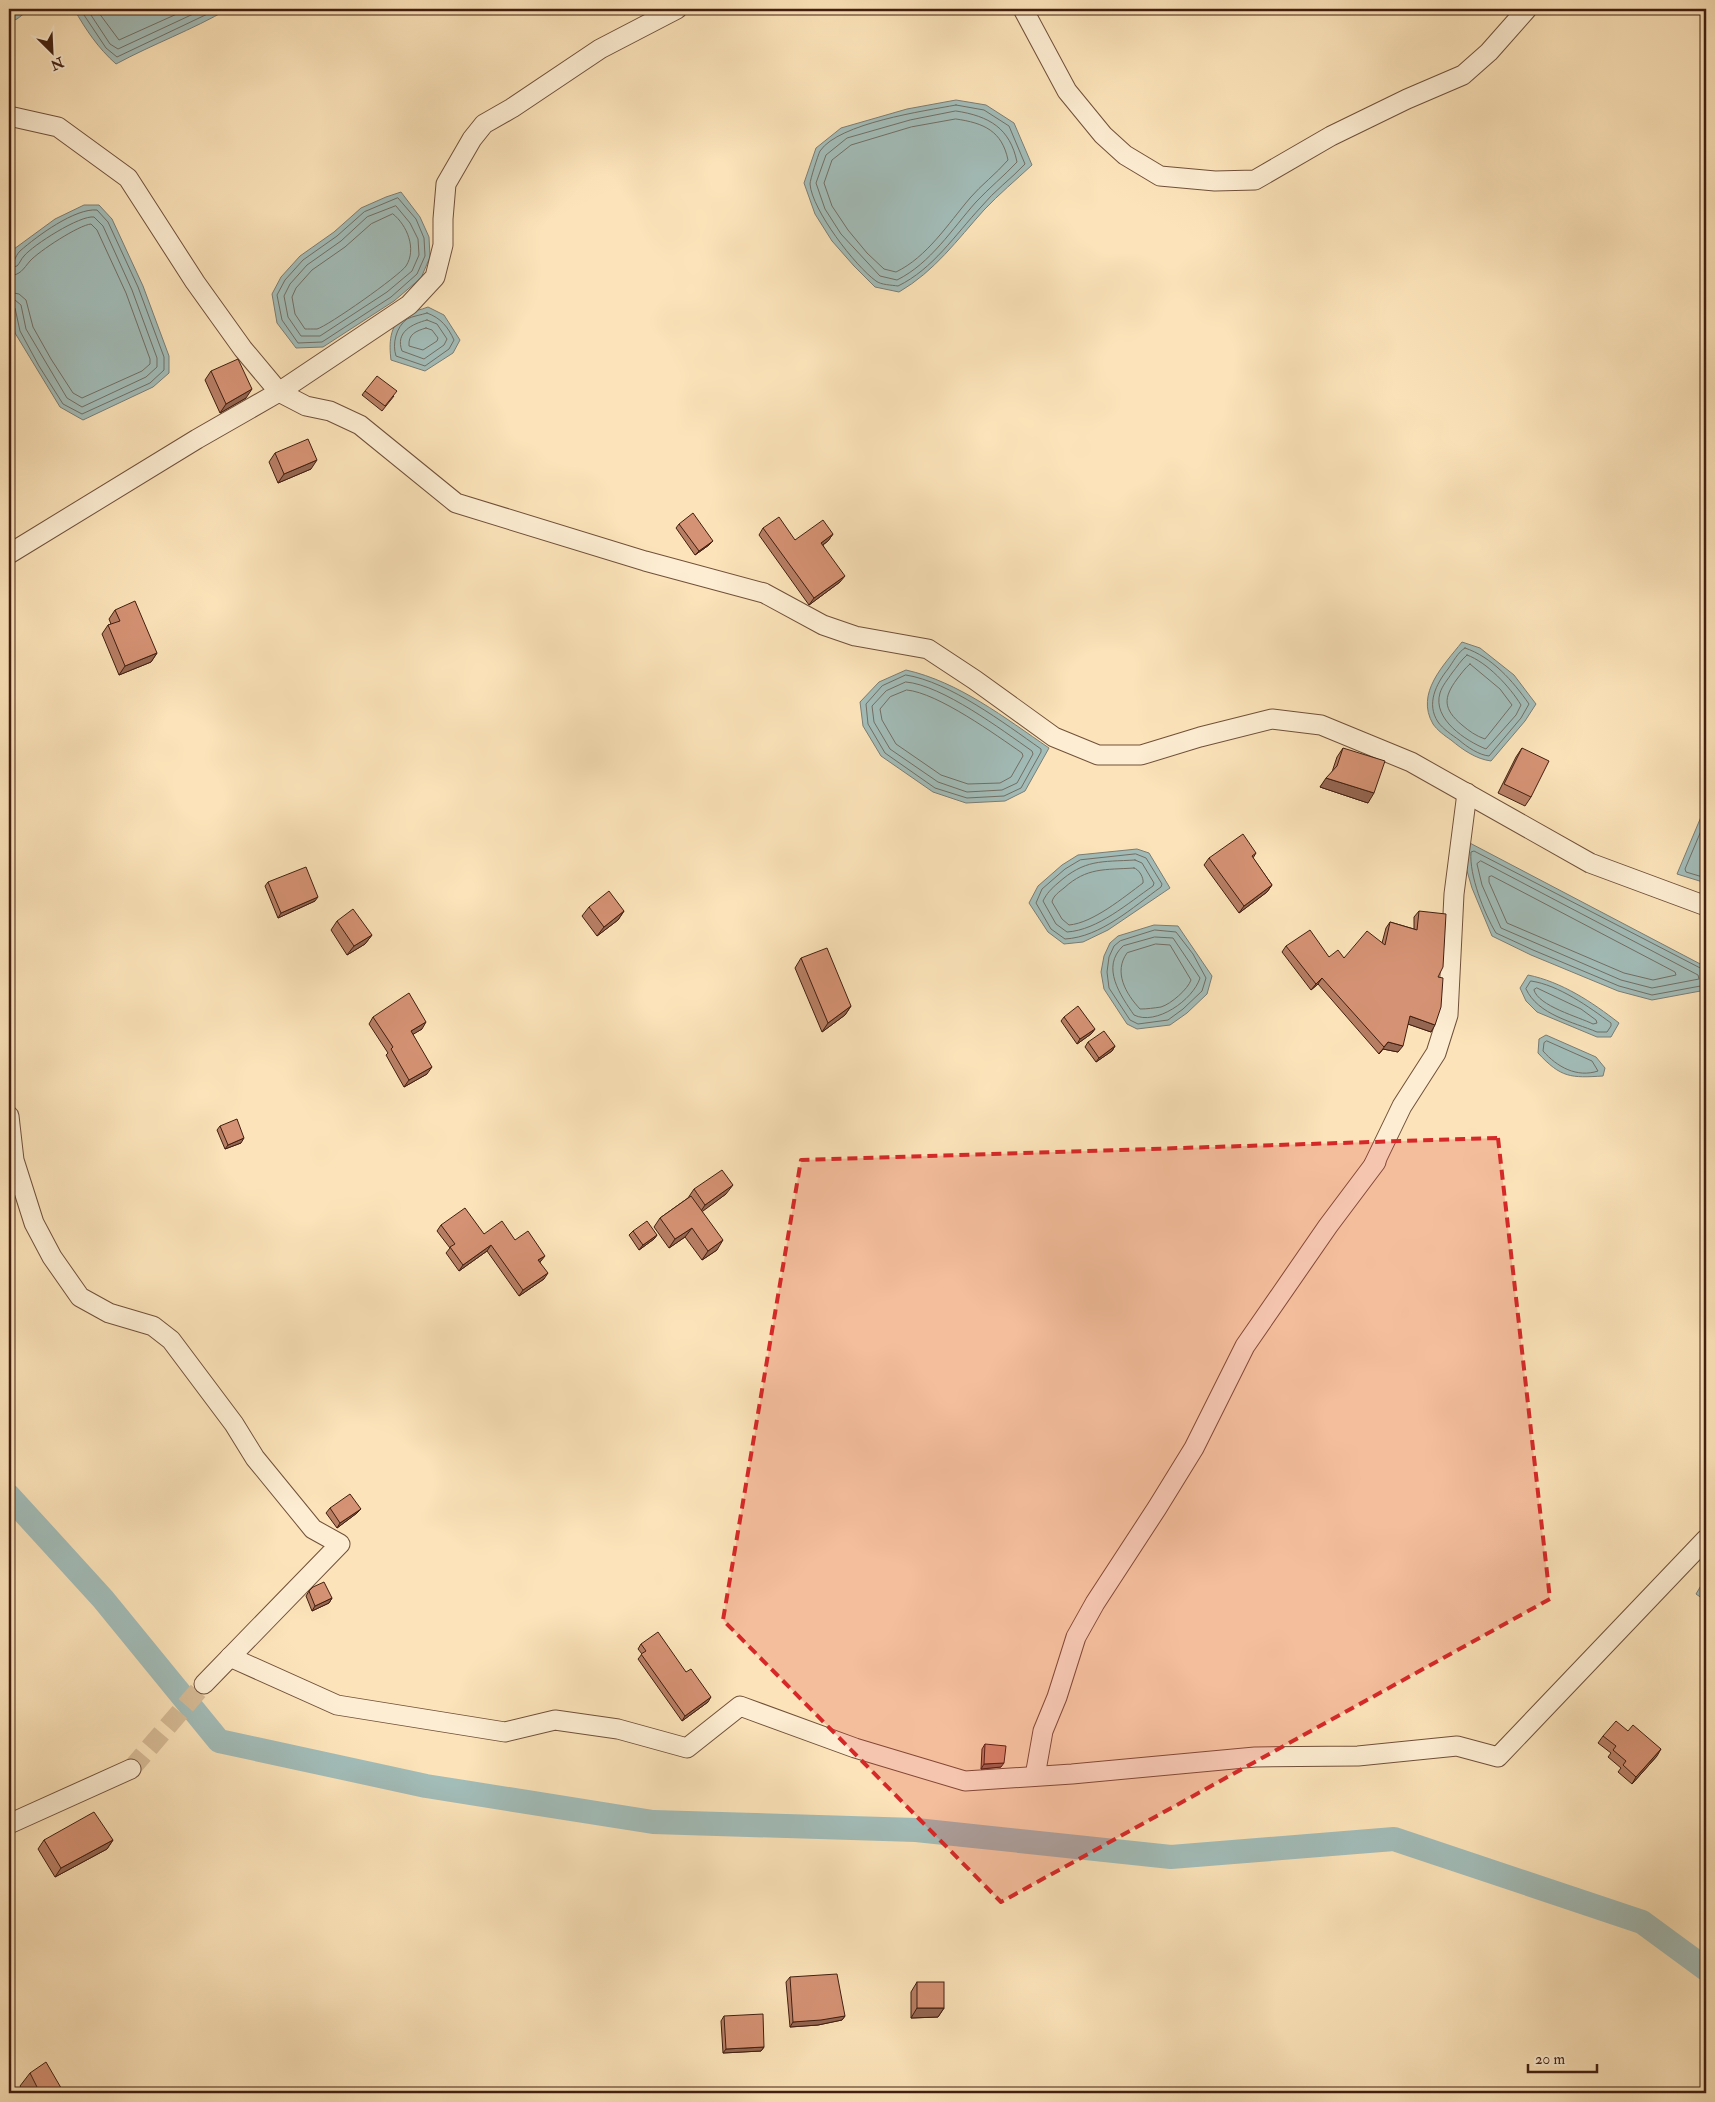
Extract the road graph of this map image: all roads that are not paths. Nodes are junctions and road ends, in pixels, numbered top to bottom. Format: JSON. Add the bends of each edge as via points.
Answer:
{"nodes":[{"id":1,"x":677,"y":9,"type":"edge"},
{"id":2,"x":1023,"y":9,"type":"edge"},
{"id":3,"x":1527,"y":9,"type":"edge"},
{"id":4,"x":9,"y":116,"type":"edge"},
{"id":5,"x":278,"y":392,"type":"junction"},
{"id":6,"x":9,"y":554,"type":"edge"},
{"id":7,"x":1467,"y":793,"type":"junction"},
{"id":8,"x":1706,"y":906,"type":"edge"},
{"id":9,"x":9,"y":1116,"type":"edge"},
{"id":10,"x":1706,"y":1538,"type":"edge"},
{"id":11,"x":230,"y":1657,"type":"junction"},
{"id":12,"x":204,"y":1684,"type":"tunnel mouth"},
{"id":13,"x":131,"y":1769,"type":"tunnel mouth"},
{"id":14,"x":1035,"y":1776,"type":"junction"},
{"id":15,"x":9,"y":1824,"type":"edge"}],
"edges":[{"from":1,"to":5,"type":"street","via":[[600,49],[484,124],[446,184],[443,245],[435,277],[409,305]]},
{"from":2,"to":3,"type":"street","via":[[1067,91],[1103,135],[1125,155],[1160,176],[1215,181],[1255,180],[1331,136],[1463,74],[1489,52]]},
{"from":4,"to":5,"type":"street","via":[[58,127],[128,178],[195,282]]},
{"from":5,"to":6,"type":"street"},
{"from":5,"to":7,"type":"street","via":[[360,426],[456,503],[645,561],[764,593],[823,626],[855,636],[928,649],[1054,736],[1098,755],[1141,755],[1272,719],[1321,725],[1411,762]]},
{"from":7,"to":8,"type":"street","via":[[1590,863]]},
{"from":7,"to":14,"type":"street","via":[[1454,894],[1448,1015],[1436,1053],[1402,1106],[1375,1163],[1246,1346],[1194,1448],[1076,1637],[1042,1731]]},
{"from":9,"to":11,"type":"street","via":[[14,1160],[34,1223],[52,1257],[80,1297],[109,1313],[153,1326],[172,1340],[220,1403],[255,1458],[313,1529],[340,1544]]},
{"from":10,"to":14,"type":"street","via":[[1498,1757],[1457,1746],[1358,1756],[1255,1757]]},
{"from":11,"to":12,"type":"street"},
{"from":11,"to":14,"type":"street","via":[[337,1705],[505,1732],[555,1720],[618,1729],[687,1748],[740,1706],[855,1748],[965,1781]]},
{"from":13,"to":15,"type":"street"}]}
